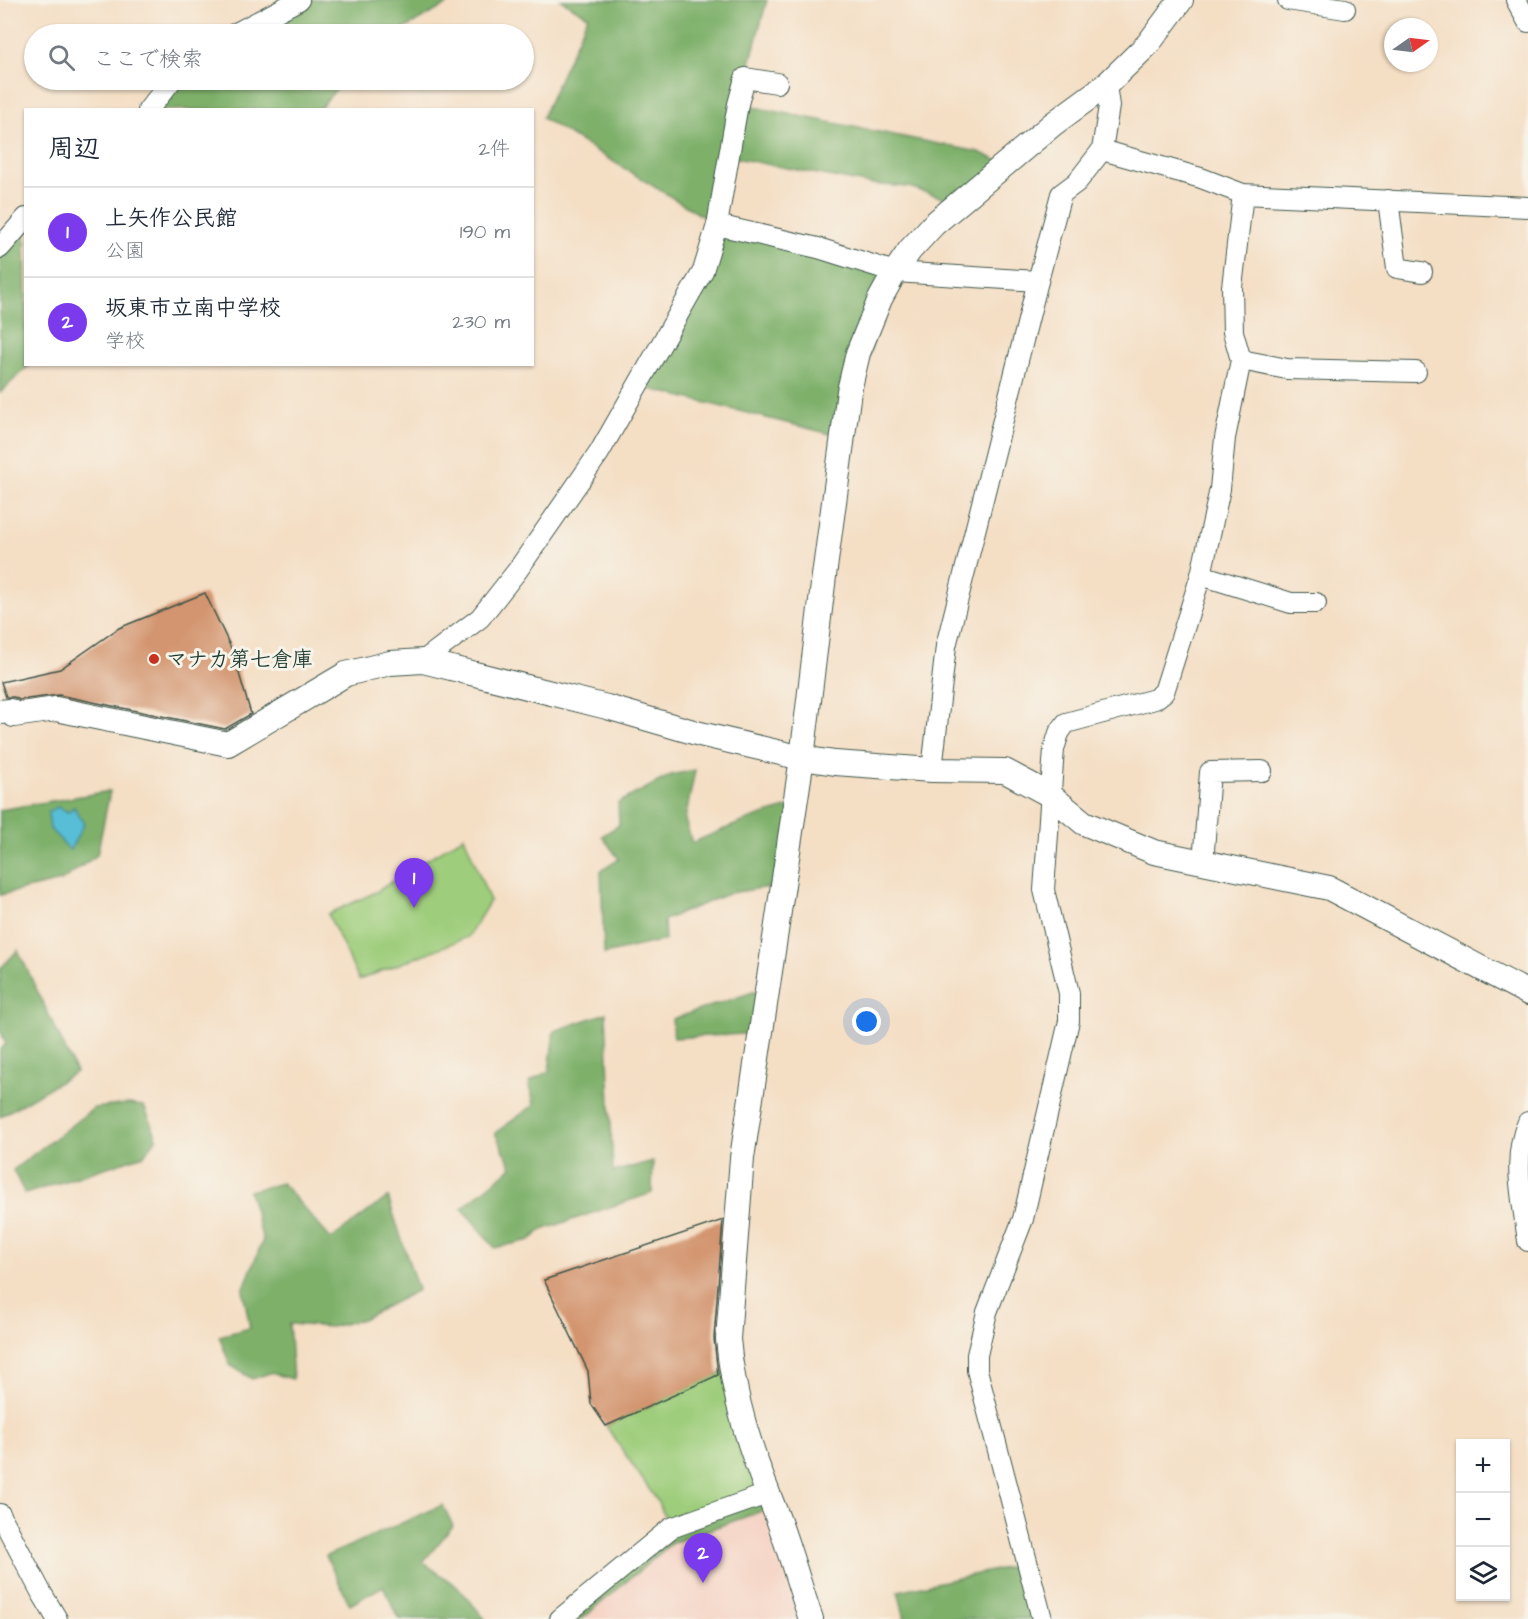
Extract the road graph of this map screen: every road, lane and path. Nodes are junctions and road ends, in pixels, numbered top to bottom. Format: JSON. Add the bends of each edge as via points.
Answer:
{"nodes":[{"id":1,"x":299,"y":0,"type":"edge"},
{"id":2,"x":1181,"y":0,"type":"edge"},
{"id":3,"x":1288,"y":0,"type":"edge"},
{"id":4,"x":1515,"y":0,"type":"edge"},
{"id":5,"x":1345,"y":9,"type":"dead end"},
{"id":6,"x":1528,"y":22,"type":"edge"},
{"id":7,"x":253,"y":24,"type":"edge"},
{"id":8,"x":777,"y":83,"type":"dead end"},
{"id":9,"x":1106,"y":85,"type":"junction"},
{"id":10,"x":164,"y":90,"type":"edge"},
{"id":11,"x":150,"y":108,"type":"edge"},
{"id":12,"x":1102,"y":150,"type":"junction"},
{"id":13,"x":1243,"y":194,"type":"junction"},
{"id":14,"x":1388,"y":200,"type":"junction"},
{"id":15,"x":1528,"y":207,"type":"edge"},
{"id":16,"x":24,"y":220,"type":"edge"},
{"id":17,"x":717,"y":225,"type":"junction"},
{"id":18,"x":0,"y":248,"type":"edge"},
{"id":19,"x":895,"y":272,"type":"junction"},
{"id":20,"x":1422,"y":272,"type":"dead end"},
{"id":21,"x":1038,"y":281,"type":"junction"},
{"id":22,"x":1241,"y":360,"type":"junction"},
{"id":23,"x":1416,"y":372,"type":"dead end"},
{"id":24,"x":1201,"y":575,"type":"junction"},
{"id":25,"x":1316,"y":603,"type":"dead end"},
{"id":26,"x":423,"y":661,"type":"junction"},
{"id":27,"x":0,"y":712,"type":"edge"},
{"id":28,"x":802,"y":758,"type":"junction"},
{"id":29,"x":932,"y":770,"type":"junction"},
{"id":30,"x":1262,"y":771,"type":"dead end"},
{"id":31,"x":1050,"y":795,"type":"junction"},
{"id":32,"x":1203,"y":863,"type":"junction"},
{"id":33,"x":1528,"y":993,"type":"edge"},
{"id":34,"x":1528,"y":1122,"type":"edge"},
{"id":35,"x":1528,"y":1241,"type":"edge"},
{"id":36,"x":767,"y":1494,"type":"junction"},
{"id":37,"x":0,"y":1514,"type":"edge"},
{"id":38,"x":57,"y":1619,"type":"edge"},
{"id":39,"x":560,"y":1619,"type":"edge"},
{"id":40,"x":811,"y":1619,"type":"edge"},
{"id":41,"x":1042,"y":1619,"type":"edge"}],
"edges":[{"from":1,"to":7,"type":"street"},
{"from":2,"to":9,"type":"street","via":[[1148,44]]},
{"from":3,"to":5,"type":"street"},
{"from":4,"to":6,"type":"street"},
{"from":8,"to":17,"type":"street","via":[[745,78]]},
{"from":9,"to":12,"type":"street","via":[[1109,106]]},
{"from":9,"to":19,"type":"street","via":[[934,224]]},
{"from":10,"to":11,"type":"street"},
{"from":12,"to":13,"type":"street"},
{"from":12,"to":21,"type":"street","via":[[1077,182],[1061,194]]},
{"from":13,"to":14,"type":"street"},
{"from":13,"to":22,"type":"street","via":[[1232,287],[1233,332]]},
{"from":14,"to":15,"type":"street"},
{"from":14,"to":20,"type":"street","via":[[1397,268]]},
{"from":16,"to":18,"type":"street"},
{"from":17,"to":19,"type":"street","via":[[818,248]]},
{"from":17,"to":26,"type":"street","via":[[703,271],[599,453],[480,618]]},
{"from":19,"to":21,"type":"street"},
{"from":19,"to":28,"type":"street","via":[[858,353],[849,391]]},
{"from":21,"to":29,"type":"street","via":[[946,646]]},
{"from":22,"to":23,"type":"street","via":[[1287,369]]},
{"from":22,"to":24,"type":"street"},
{"from":24,"to":25,"type":"street","via":[[1291,603]]},
{"from":24,"to":31,"type":"street","via":[[1164,692],[1155,699],[1066,723],[1054,749]]},
{"from":26,"to":27,"type":"street","via":[[390,663],[346,674],[228,744],[56,709],[14,715],[10,711]]},
{"from":26,"to":28,"type":"street"},
{"from":28,"to":29,"type":"street"},
{"from":28,"to":36,"type":"street","via":[[742,1158],[728,1339],[730,1369],[745,1431]]},
{"from":29,"to":31,"type":"street","via":[[1005,771]]},
{"from":30,"to":32,"type":"street","via":[[1210,772]]},
{"from":31,"to":32,"type":"street","via":[[1084,823],[1154,852]]},
{"from":31,"to":41,"type":"street","via":[[1044,890],[1069,993],[1069,1021],[1023,1219],[987,1312],[977,1354],[977,1370]]},
{"from":32,"to":33,"type":"street","via":[[1329,888]]},
{"from":34,"to":35,"type":"street","via":[[1518,1167]]},
{"from":36,"to":39,"type":"street","via":[[671,1528]]},
{"from":36,"to":40,"type":"street"},
{"from":37,"to":38,"type":"street"}]}
